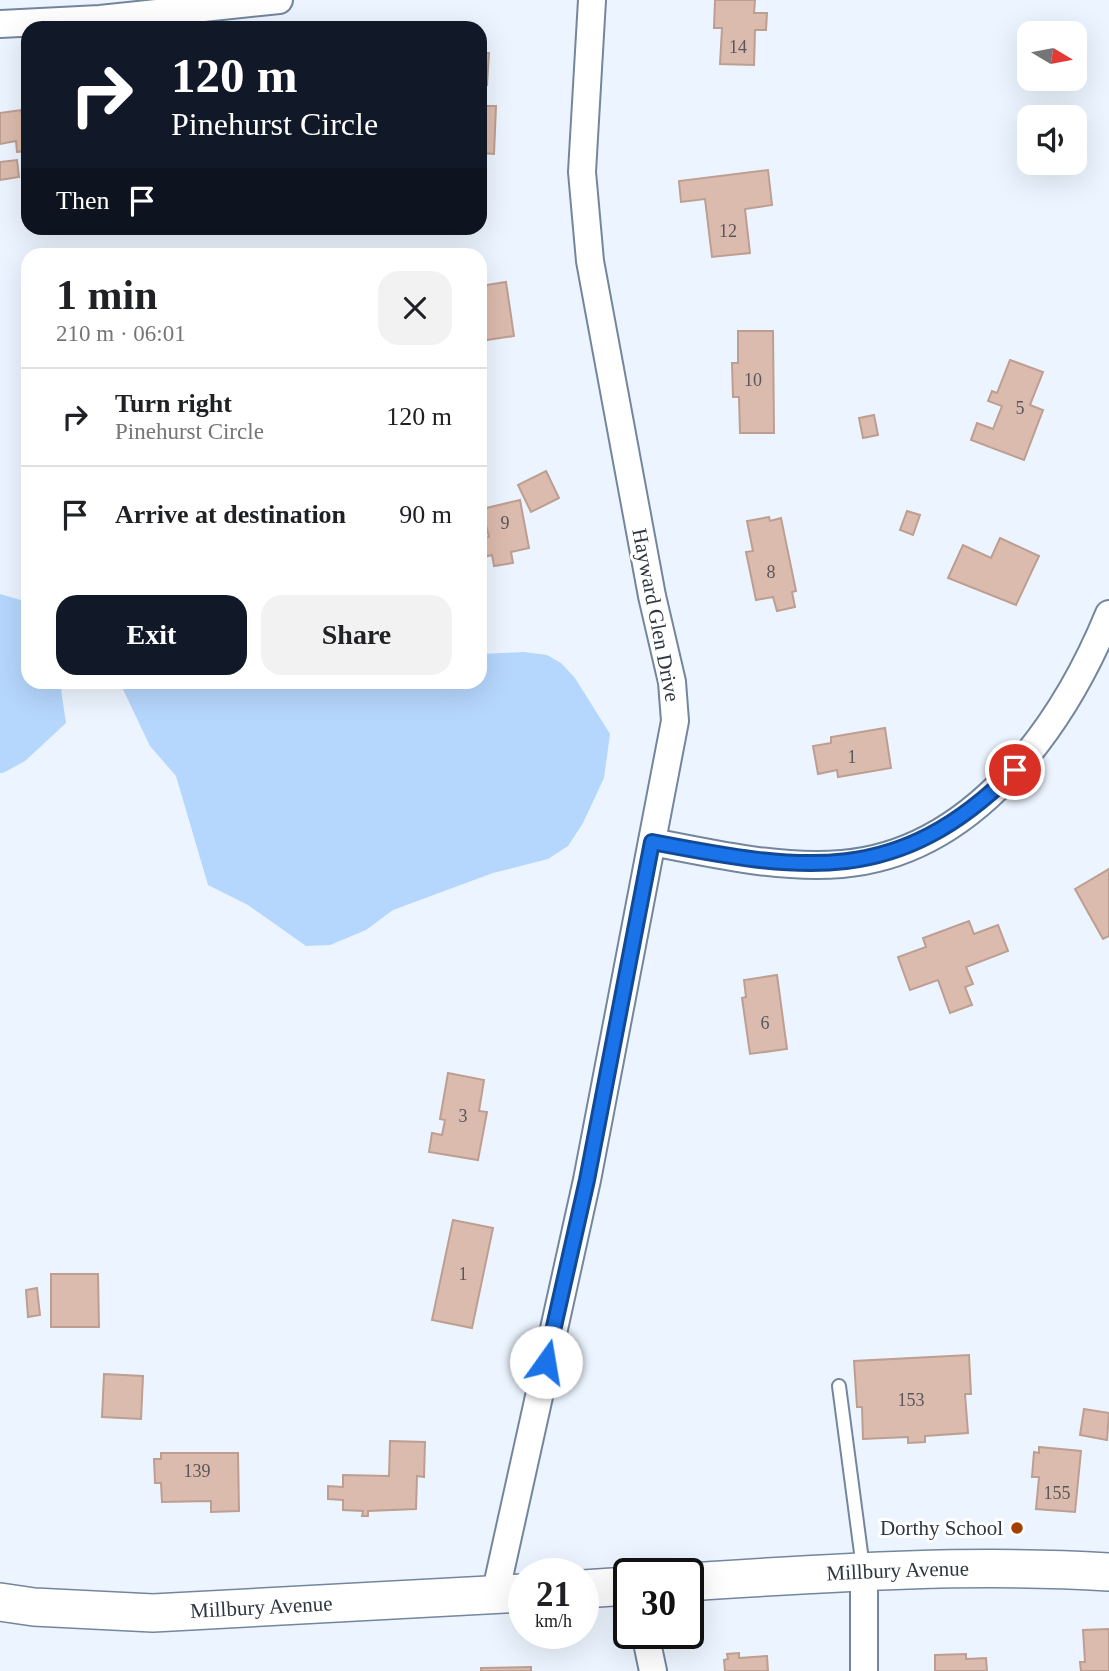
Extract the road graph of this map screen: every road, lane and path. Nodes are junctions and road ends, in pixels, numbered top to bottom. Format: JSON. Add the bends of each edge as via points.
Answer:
{"nodes":[{"id":1,"x":279,"y":0,"type":"edge"},
{"id":2,"x":592,"y":0,"type":"edge"},
{"id":3,"x":60,"y":21,"type":"edge"},
{"id":4,"x":21,"y":23,"type":"edge"},
{"id":5,"x":0,"y":24,"type":"edge"},
{"id":6,"x":1109,"y":614,"type":"edge"},
{"id":7,"x":652,"y":842,"type":"junction"},
{"id":8,"x":839,"y":1386,"type":"dead end"},
{"id":9,"x":516,"y":1558,"type":"edge"},
{"id":10,"x":864,"y":1572,"type":"junction"},
{"id":11,"x":1109,"y":1572,"type":"edge"},
{"id":12,"x":704,"y":1581,"type":"edge"},
{"id":13,"x":508,"y":1594,"type":"edge"},
{"id":14,"x":0,"y":1602,"type":"edge"},
{"id":15,"x":648,"y":1649,"type":"edge"},
{"id":16,"x":653,"y":1671,"type":"edge"},
{"id":17,"x":864,"y":1671,"type":"edge"}],
"edges":[{"from":1,"to":3,"type":"street"},
{"from":2,"to":7,"type":"street","name":"Hayward Glen Drive","via":[[582,172],[590,261],[672,682],[675,721]]},
{"from":4,"to":5,"type":"street"},
{"from":6,"to":7,"type":"street","via":[[1063,705],[1015,770],[967,814],[923,839],[892,853],[805,865],[752,861]]},
{"from":7,"to":9,"type":"street","name":"Hayward Glen Drive"},
{"from":8,"to":10,"type":"lane"},
{"from":10,"to":11,"type":"main road","name":"Millbury Avenue","via":[[1012,1566]]},
{"from":10,"to":12,"type":"main road","name":"Millbury Avenue"},
{"from":10,"to":17,"type":"street"},
{"from":13,"to":14,"type":"main road","name":"Millbury Avenue","via":[[153,1613]]},
{"from":15,"to":16,"type":"street"}]}
